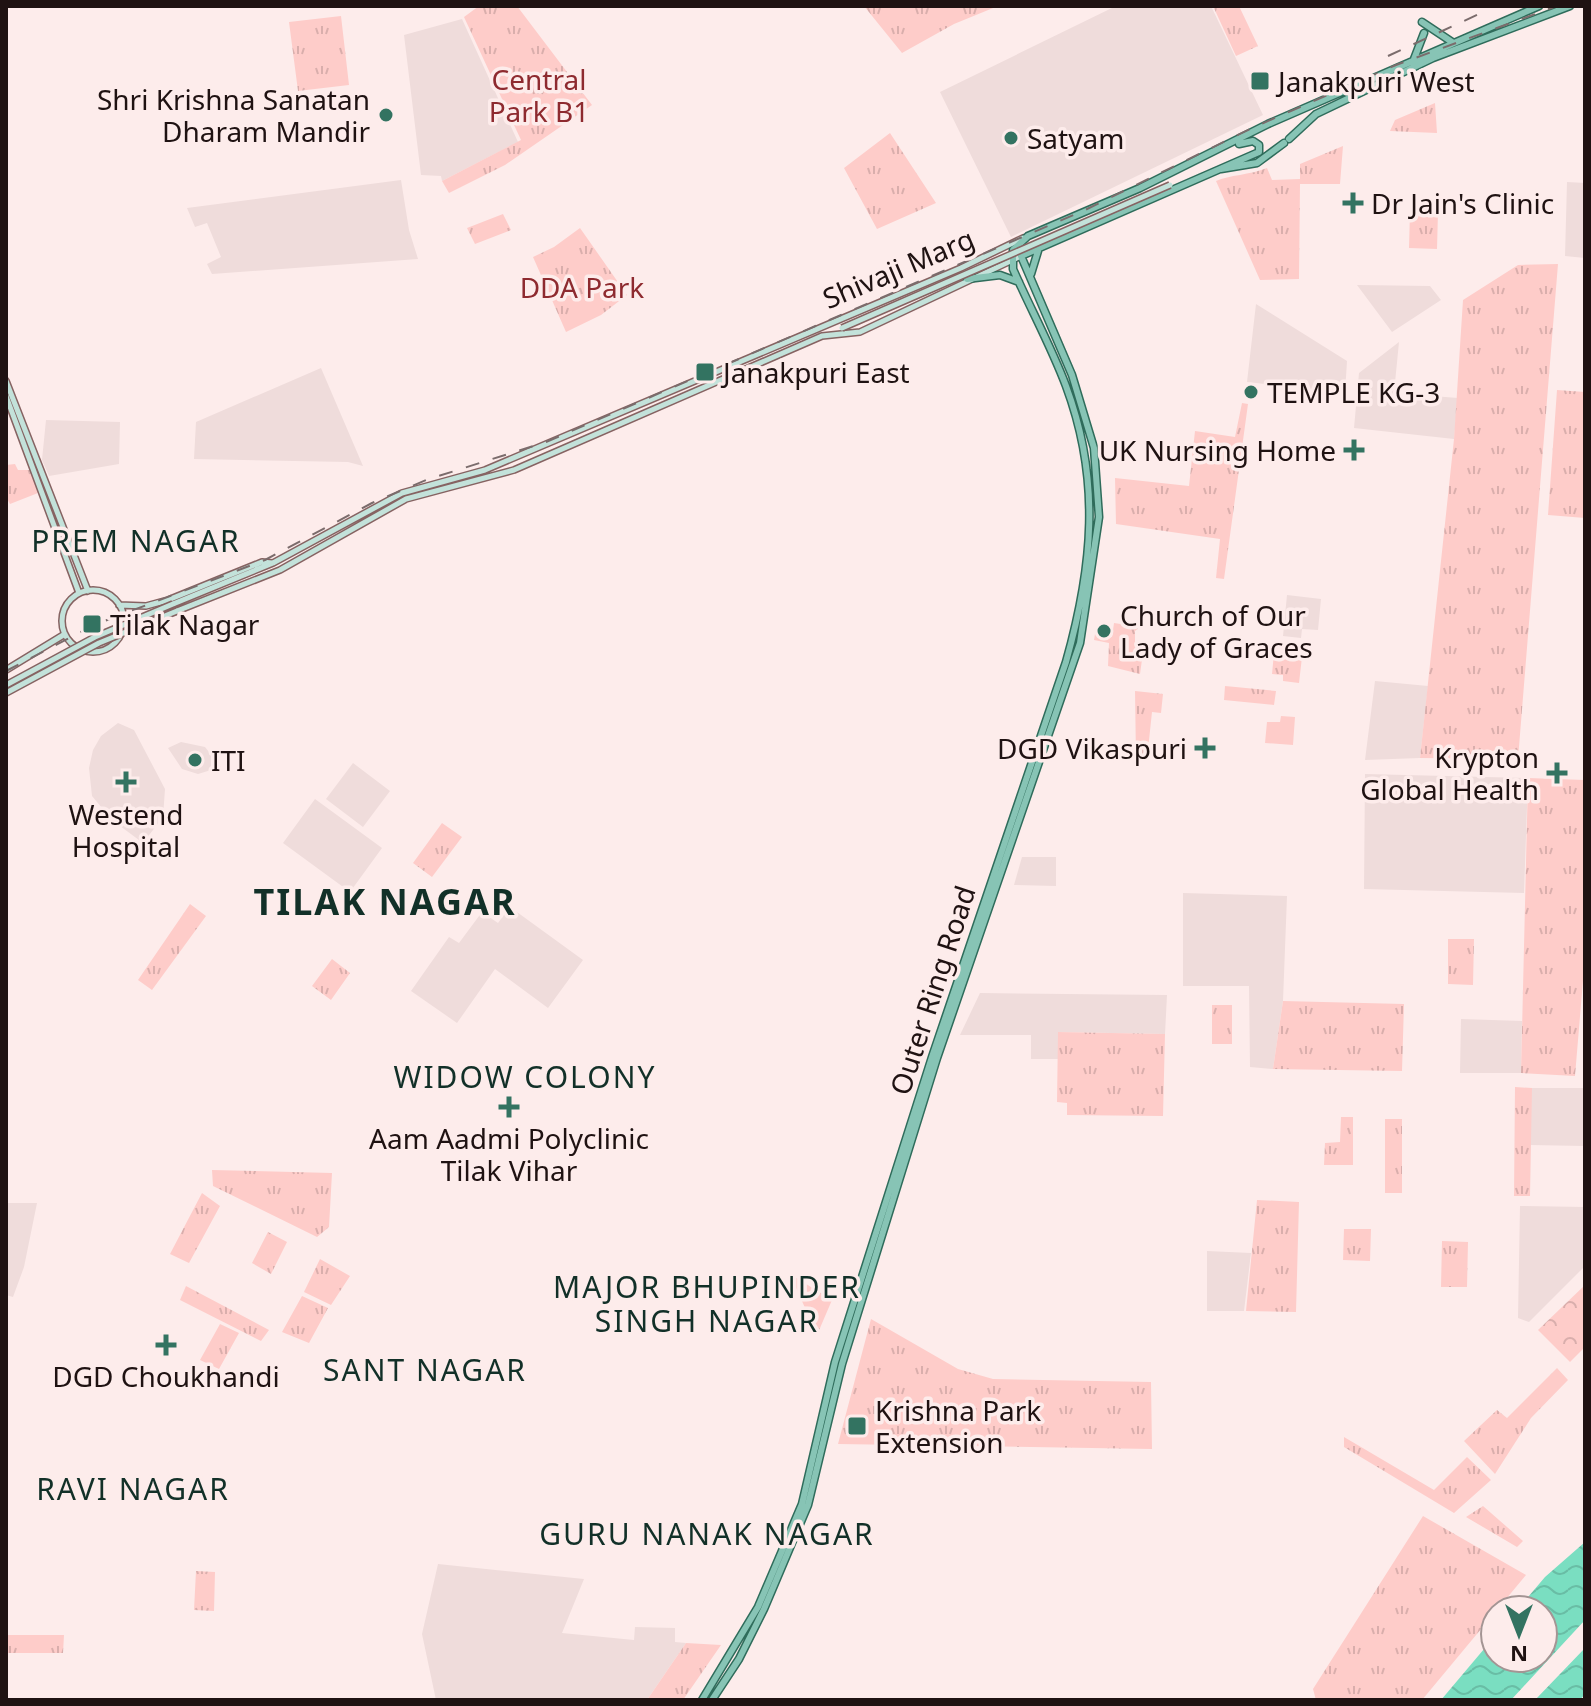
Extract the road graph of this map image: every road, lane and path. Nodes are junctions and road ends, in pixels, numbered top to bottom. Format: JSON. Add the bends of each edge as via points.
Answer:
{"nodes":[{"id":1,"x":1539,"y":6,"type":"edge"},
{"id":2,"x":1570,"y":6,"type":"edge"},
{"id":3,"x":1422,"y":22,"type":"dead end"},
{"id":4,"x":1424,"y":33,"type":"dead end"},
{"id":5,"x":1454,"y":42,"type":"junction"},
{"id":6,"x":1414,"y":59,"type":"junction"},
{"id":7,"x":1217,"y":152,"type":"junction"},
{"id":8,"x":1217,"y":169,"type":"junction"},
{"id":9,"x":1187,"y":184,"type":"junction"},
{"id":10,"x":1049,"y":227,"type":"junction"},
{"id":11,"x":1028,"y":236,"type":"junction"},
{"id":12,"x":1056,"y":241,"type":"junction"},
{"id":13,"x":1040,"y":248,"type":"junction"},
{"id":14,"x":1021,"y":256,"type":"junction"},
{"id":15,"x":1012,"y":260,"type":"junction"},
{"id":16,"x":961,"y":268,"type":"junction"},
{"id":17,"x":967,"y":279,"type":"junction"},
{"id":18,"x":1033,"y":281,"type":"junction"},
{"id":19,"x":1019,"y":282,"type":"junction"},
{"id":20,"x":822,"y":336,"type":"junction"},
{"id":21,"x":6,"y":381,"type":"edge"},
{"id":22,"x":686,"y":383,"type":"junction"},
{"id":23,"x":690,"y":394,"type":"junction"},
{"id":24,"x":6,"y":396,"type":"edge"},
{"id":25,"x":273,"y":563,"type":"junction"},
{"id":26,"x":88,"y":591,"type":"junction"},
{"id":27,"x":79,"y":593,"type":"junction"},
{"id":28,"x":119,"y":605,"type":"junction"},
{"id":29,"x":65,"y":634,"type":"junction"},
{"id":30,"x":1070,"y":663,"type":"junction"},
{"id":31,"x":6,"y":670,"type":"edge"},
{"id":32,"x":6,"y":685,"type":"edge"},
{"id":33,"x":6,"y":693,"type":"edge"},
{"id":34,"x":702,"y":1700,"type":"edge"},
{"id":35,"x":712,"y":1700,"type":"edge"}],
"edges":[{"from":1,"to":5,"type":"main road","name":"Shivaji Marg"},
{"from":2,"to":8,"type":"main road","name":"Shivaji Marg","via":[[1433,58],[1316,114],[1257,163]]},
{"from":3,"to":5,"type":"main road"},
{"from":4,"to":6,"type":"main road"},
{"from":5,"to":6,"type":"main road","name":"Shivaji Marg"},
{"from":6,"to":7,"type":"main road","name":"Shivaji Marg"},
{"from":7,"to":8,"type":"main road","via":[[1250,140],[1259,148],[1256,156]]},
{"from":7,"to":10,"type":"main road","name":"Shivaji Marg"},
{"from":8,"to":9,"type":"main road","name":"Shivaji Marg"},
{"from":9,"to":12,"type":"main road","name":"Shivaji Marg"},
{"from":9,"to":20,"type":"main road","bridge":true,"via":[[1170,185]]},
{"from":10,"to":11,"type":"main road","name":"Shivaji Marg"},
{"from":10,"to":12,"type":"main road","via":[[1046,238]]},
{"from":11,"to":15,"type":"main road","via":[[1013,250]]},
{"from":11,"to":16,"type":"main road","name":"Shivaji Marg"},
{"from":12,"to":13,"type":"main road","name":"Shivaji Marg"},
{"from":13,"to":14,"type":"main road","name":"Shivaji Marg"},
{"from":13,"to":18,"type":"main road","via":[[1032,263]]},
{"from":14,"to":15,"type":"main road","name":"Shivaji Marg"},
{"from":14,"to":18,"type":"main road","name":"Outer Ring Road"},
{"from":15,"to":17,"type":"main road","name":"Shivaji Marg"},
{"from":15,"to":19,"type":"main road","name":"Outer Ring Road"},
{"from":16,"to":17,"type":"main road","via":[[958,276]]},
{"from":16,"to":22,"type":"main road","name":"Shivaji Marg"},
{"from":17,"to":19,"type":"main road","via":[[1000,275]]},
{"from":17,"to":20,"type":"main road","name":"Shivaji Marg","via":[[860,332]]},
{"from":18,"to":30,"type":"main road","name":"Outer Ring Road","via":[[1090,428],[1098,480],[1092,570]]},
{"from":19,"to":30,"type":"main road","name":"Outer Ring Road","via":[[1066,388],[1091,483],[1087,555]]},
{"from":20,"to":23,"type":"main road","name":"Shivaji Marg"},
{"from":21,"to":26,"type":"main road"},
{"from":22,"to":23,"type":"main road"},
{"from":22,"to":25,"type":"main road","name":"Shivaji Marg","via":[[485,470],[402,493]]},
{"from":23,"to":33,"type":"main road","name":"Shivaji Marg","bridge":true,"via":[[514,470],[406,499],[295,563],[99,643]]},
{"from":24,"to":27,"type":"main road"},
{"from":25,"to":28,"type":"main road","via":[[262,562],[146,606]]},
{"from":25,"to":32,"type":"main road","bridge":true,"via":[[95,637]]},
{"from":26,"to":27,"type":"main road"},
{"from":26,"to":28,"type":"main road","via":[[102,591]]},
{"from":27,"to":29,"type":"main road","via":[[65,608]]},
{"from":28,"to":29,"type":"main road","via":[[123,628],[109,647],[82,650]]},
{"from":29,"to":31,"type":"main road"},
{"from":30,"to":34,"type":"main road","name":"Outer Ring Road","via":[[932,1057],[835,1362],[802,1504],[758,1607]]},
{"from":30,"to":35,"type":"main road","name":"Outer Ring Road","via":[[937,1058],[842,1364],[808,1505],[764,1609]]}]}
